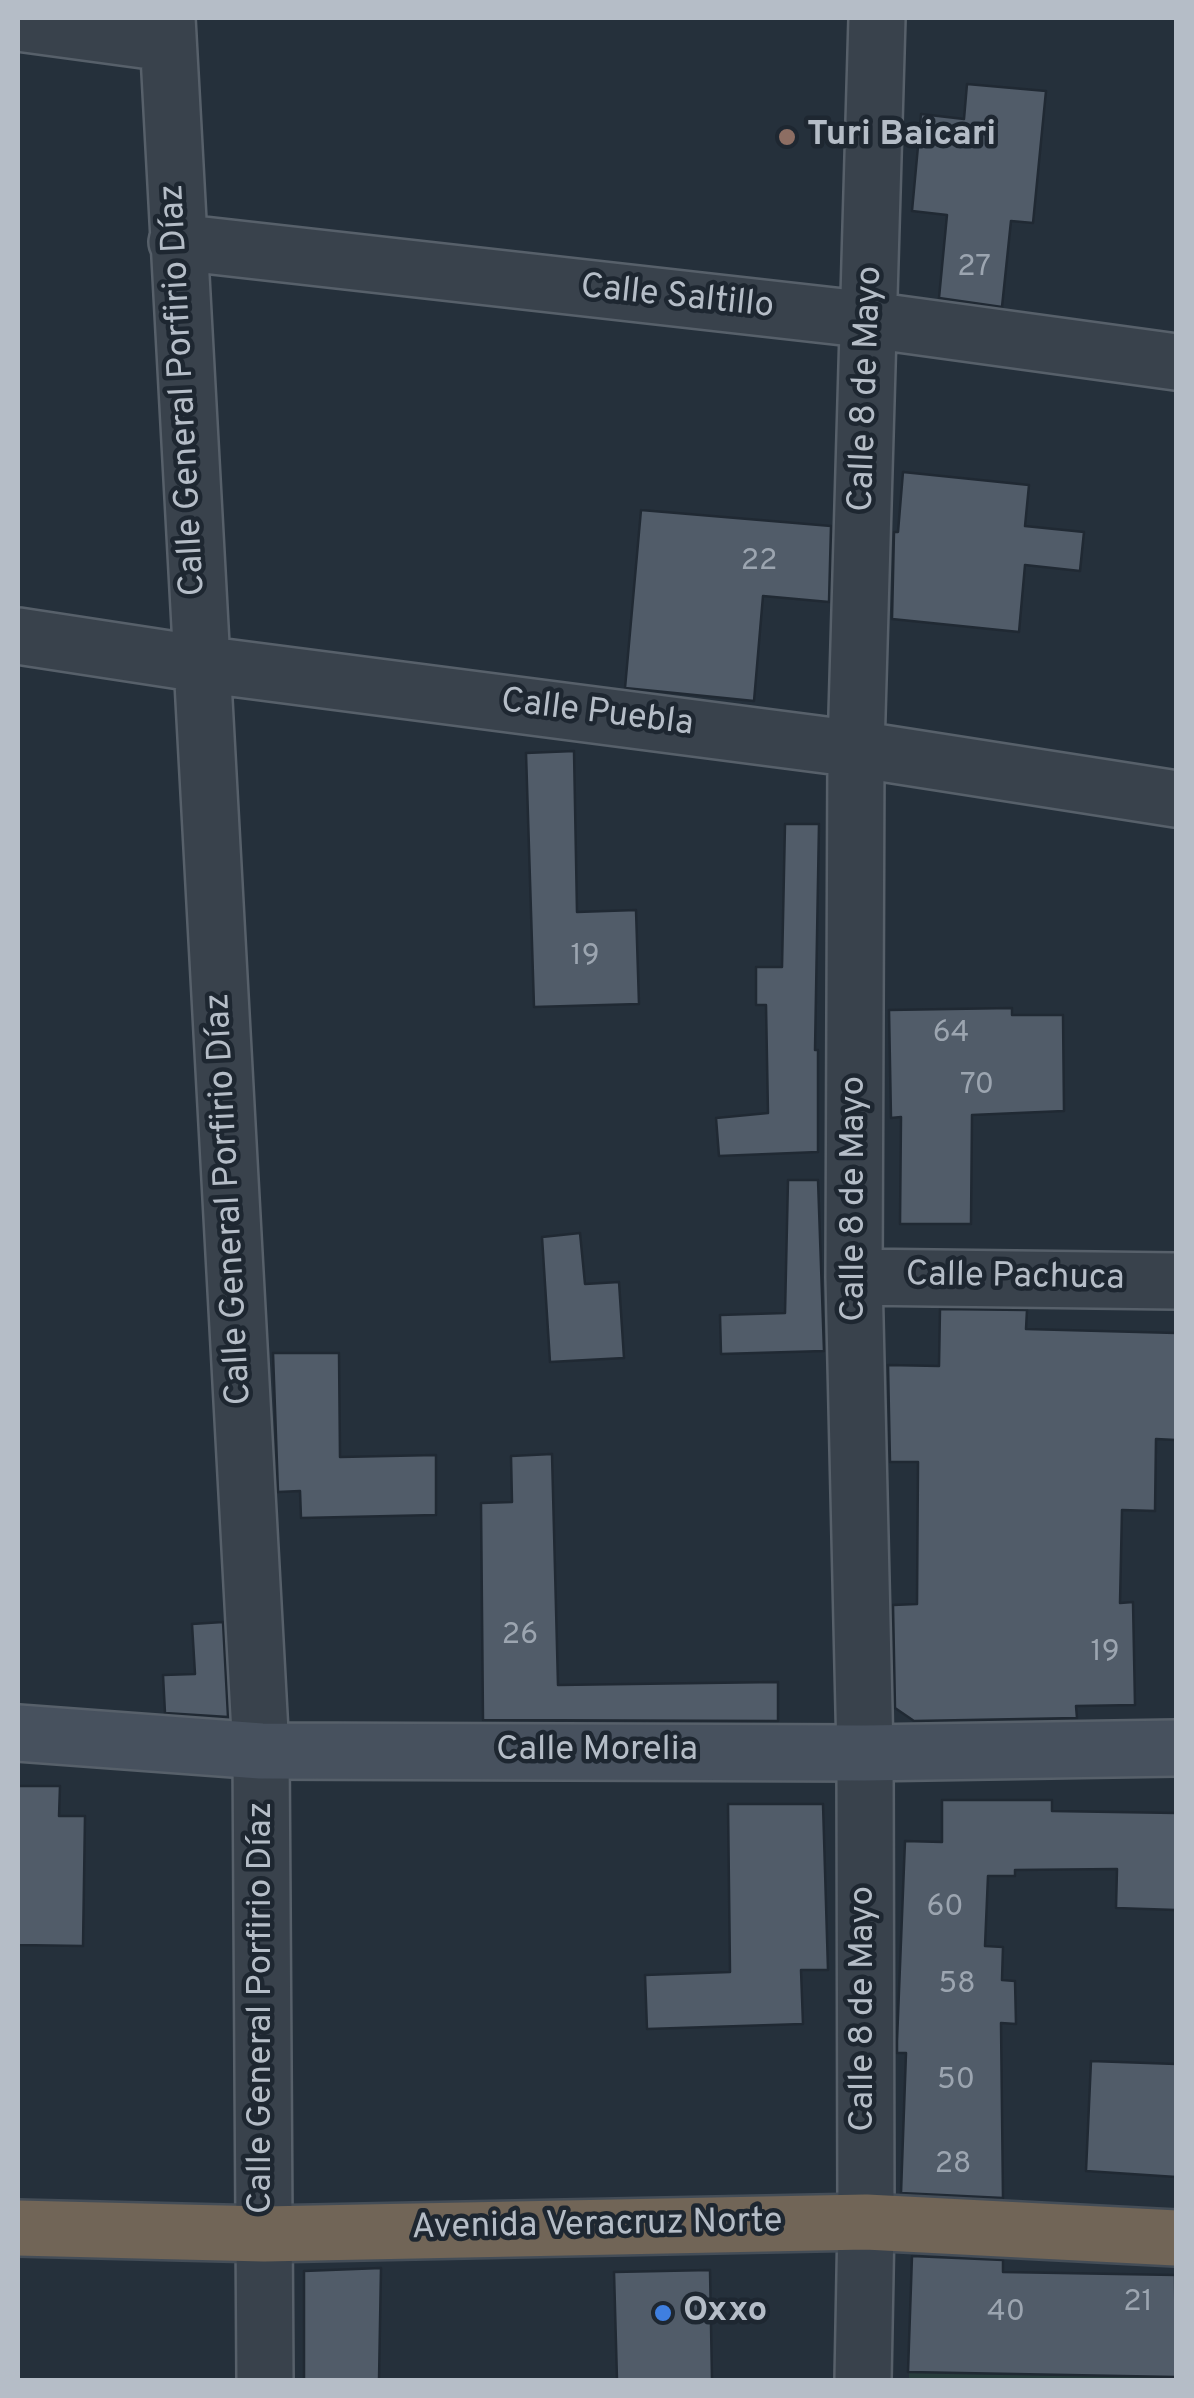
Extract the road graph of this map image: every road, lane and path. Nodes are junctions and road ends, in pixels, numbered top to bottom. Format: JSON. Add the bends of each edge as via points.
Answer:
{"nodes":[{"id":1,"x":877,"y":18,"type":"edge"},
{"id":2,"x":18,"y":23,"type":"edge"},
{"id":3,"x":166,"y":30,"type":"edge"},
{"id":4,"x":177,"y":242,"type":"junction"},
{"id":5,"x":870,"y":320,"type":"junction"},
{"id":6,"x":1176,"y":362,"type":"edge"},
{"id":7,"x":18,"y":636,"type":"edge"},
{"id":8,"x":201,"y":664,"type":"junction"},
{"id":9,"x":856,"y":749,"type":"junction"},
{"id":10,"x":1176,"y":799,"type":"edge"},
{"id":11,"x":854,"y":1277,"type":"junction"},
{"id":12,"x":1176,"y":1281,"type":"edge"},
{"id":13,"x":18,"y":1733,"type":"edge"},
{"id":14,"x":1176,"y":1748,"type":"edge"},
{"id":15,"x":262,"y":1751,"type":"junction"},
{"id":16,"x":864,"y":1753,"type":"junction"},
{"id":17,"x":866,"y":2222,"type":"junction"},
{"id":18,"x":18,"y":2228,"type":"edge"},
{"id":19,"x":264,"y":2234,"type":"junction"},
{"id":20,"x":1176,"y":2238,"type":"edge"},
{"id":21,"x":265,"y":2380,"type":"edge"},
{"id":22,"x":863,"y":2380,"type":"edge"}],
"edges":[{"from":1,"to":5,"type":"street","name":"Calle 8 de Mayo"},
{"from":2,"to":3,"type":"street"},
{"from":3,"to":4,"type":"street","name":"Calle General Porfirio Díaz"},
{"from":4,"to":5,"type":"street","name":"Calle Saltillo"},
{"from":4,"to":8,"type":"street","name":"Calle General Porfirio Díaz"},
{"from":5,"to":6,"type":"street","name":"Calle Saltillo"},
{"from":5,"to":9,"type":"street","name":"Calle 8 de Mayo"},
{"from":7,"to":8,"type":"street","name":"Calle Puebla"},
{"from":8,"to":9,"type":"street","name":"Calle Puebla"},
{"from":8,"to":15,"type":"street","name":"Calle General Porfirio Díaz"},
{"from":9,"to":10,"type":"street","name":"Calle Puebla"},
{"from":9,"to":11,"type":"street","name":"Calle 8 de Mayo"},
{"from":11,"to":12,"type":"street","name":"Calle Pachuca"},
{"from":11,"to":16,"type":"street","name":"Calle 8 de Mayo"},
{"from":13,"to":15,"type":"street","name":"Calle Morelia"},
{"from":14,"to":16,"type":"street","name":"Calle Morelia"},
{"from":15,"to":16,"type":"street","name":"Calle Morelia"},
{"from":15,"to":19,"type":"street","name":"Calle General Porfirio Díaz"},
{"from":16,"to":17,"type":"street","name":"Calle 8 de Mayo"},
{"from":17,"to":19,"type":"highway","name":"Avenida Veracruz Norte"},
{"from":17,"to":20,"type":"highway","name":"Avenida Veracruz Norte"},
{"from":17,"to":22,"type":"street","name":"Calle 8 de Mayo"},
{"from":18,"to":19,"type":"highway","name":"Avenida Veracruz Norte"},
{"from":19,"to":21,"type":"street","name":"Calle General Porfirio Díaz"}]}
